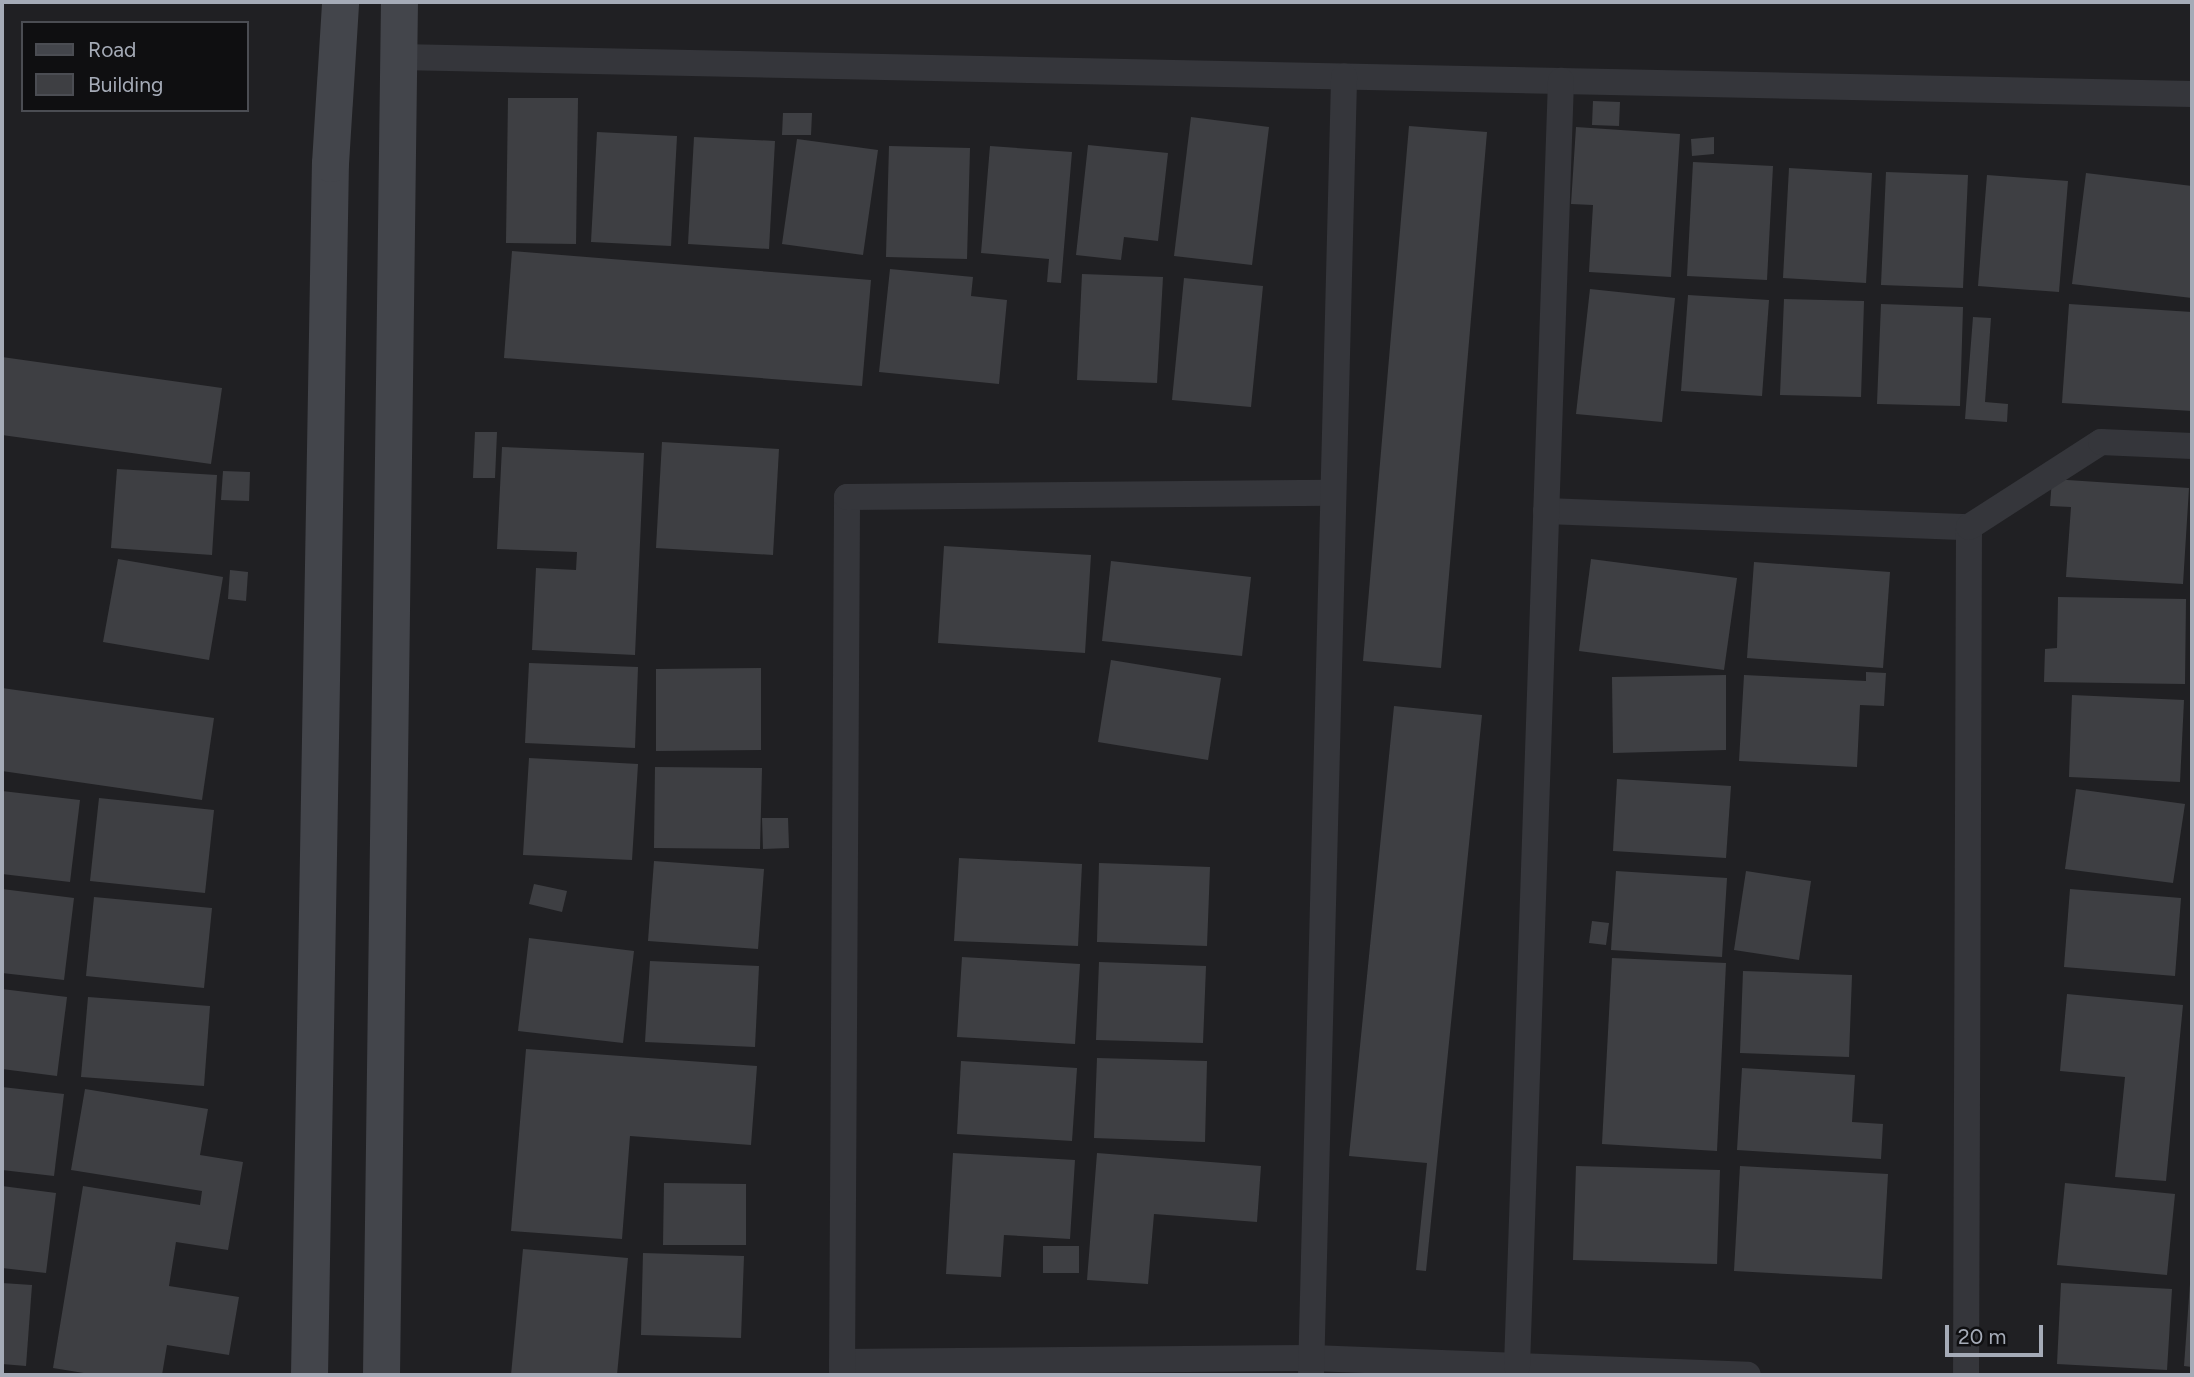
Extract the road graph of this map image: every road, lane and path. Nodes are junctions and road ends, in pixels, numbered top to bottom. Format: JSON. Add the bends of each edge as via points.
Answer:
{"nodes":[{"id":1,"x":340,"y":2,"type":"edge"},
{"id":2,"x":399,"y":2,"type":"edge"},
{"id":3,"x":398,"y":57,"type":"junction"},
{"id":4,"x":1344,"y":76,"type":"junction"},
{"id":5,"x":1561,"y":81,"type":"junction"},
{"id":6,"x":2192,"y":94,"type":"edge"},
{"id":7,"x":2192,"y":446,"type":"edge"},
{"id":8,"x":1333,"y":493,"type":"junction"},
{"id":9,"x":1546,"y":511,"type":"junction"},
{"id":10,"x":1969,"y":527,"type":"junction"},
{"id":11,"x":1517,"y":1366,"type":"junction"},
{"id":12,"x":1312,"y":1367,"type":"edge"},
{"id":13,"x":842,"y":1369,"type":"edge"},
{"id":14,"x":309,"y":1375,"type":"edge"},
{"id":15,"x":382,"y":1375,"type":"edge"},
{"id":16,"x":1748,"y":1375,"type":"edge"},
{"id":17,"x":1966,"y":1375,"type":"edge"}],
"edges":[{"from":1,"to":14,"type":"street","via":[[329,177]]},
{"from":2,"to":3,"type":"street"},
{"from":3,"to":4,"type":"street"},
{"from":3,"to":15,"type":"street"},
{"from":4,"to":5,"type":"street"},
{"from":4,"to":8,"type":"street"},
{"from":5,"to":6,"type":"street"},
{"from":5,"to":9,"type":"street"},
{"from":7,"to":10,"type":"street","via":[[2101,442]]},
{"from":8,"to":12,"type":"street"},
{"from":8,"to":13,"type":"street","via":[[847,497]]},
{"from":9,"to":10,"type":"street"},
{"from":9,"to":11,"type":"street"},
{"from":10,"to":17,"type":"street"},
{"from":11,"to":12,"type":"street"},
{"from":11,"to":16,"type":"street"},
{"from":12,"to":13,"type":"street"}]}
